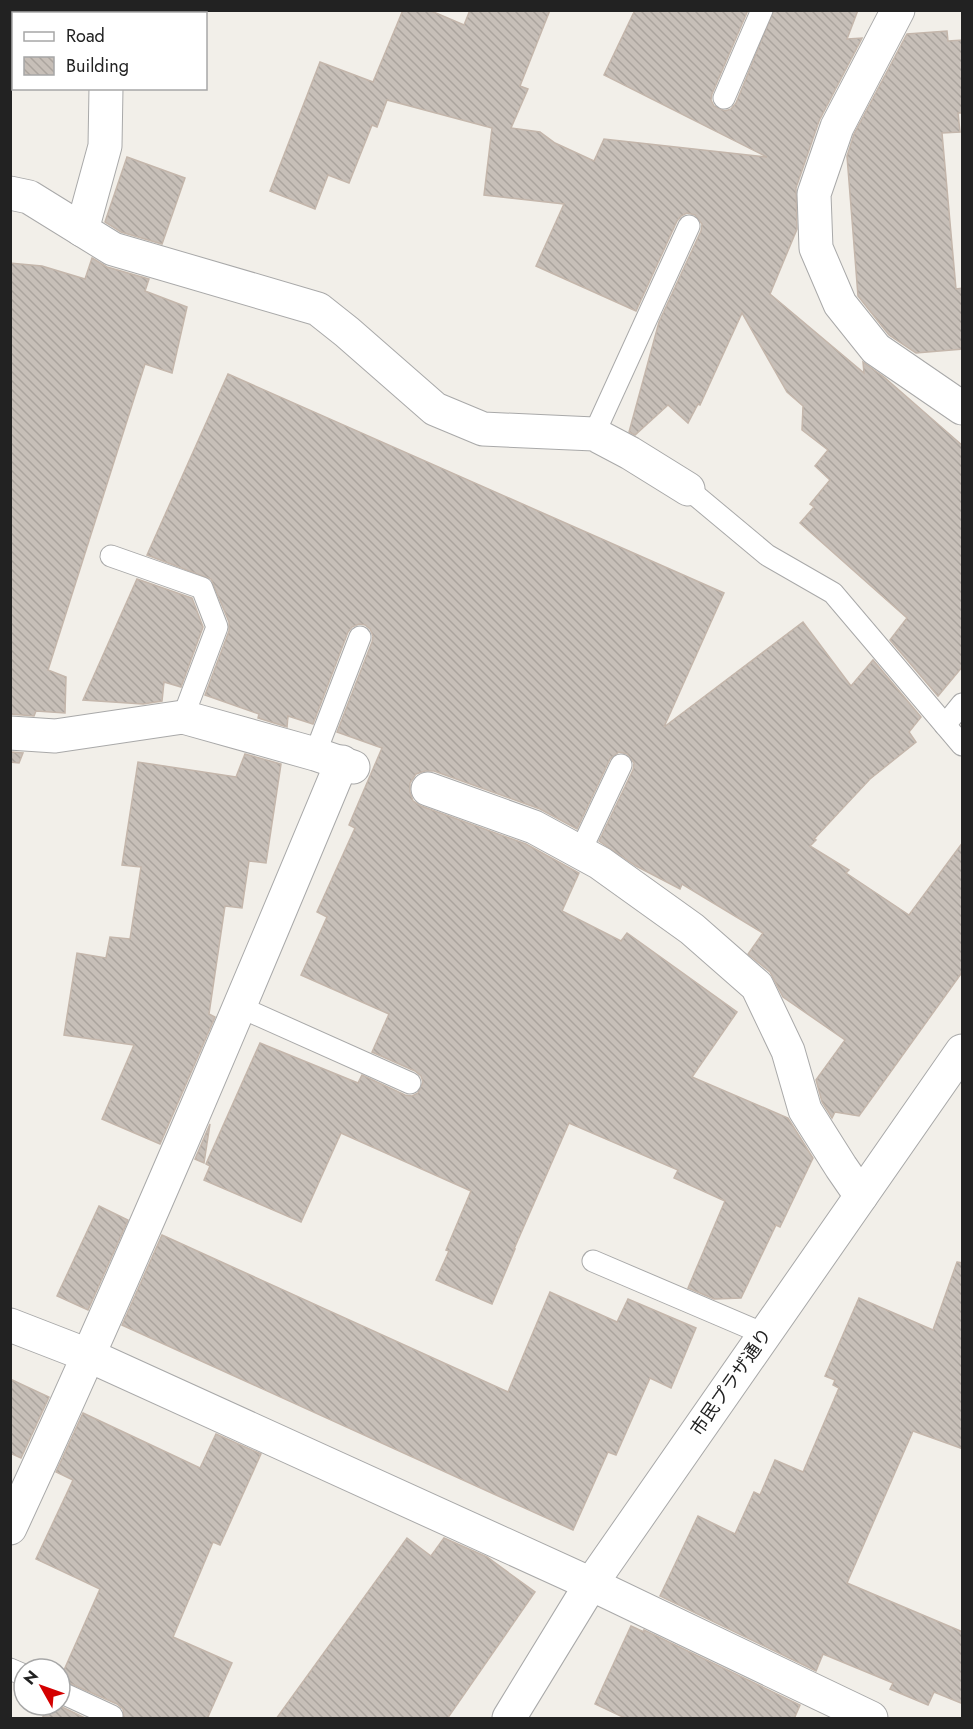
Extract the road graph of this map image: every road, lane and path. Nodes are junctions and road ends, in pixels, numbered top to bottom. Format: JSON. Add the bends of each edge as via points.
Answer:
{"nodes":[{"id":1,"x":762,"y":10,"type":"edge"},
{"id":2,"x":898,"y":10,"type":"edge"},
{"id":3,"x":106,"y":90,"type":"edge"},
{"id":4,"x":724,"y":98,"type":"dead end"},
{"id":5,"x":10,"y":193,"type":"edge"},
{"id":6,"x":689,"y":226,"type":"dead end"},
{"id":7,"x":82,"y":230,"type":"junction"},
{"id":8,"x":963,"y":408,"type":"edge"},
{"id":9,"x":594,"y":434,"type":"junction"},
{"id":10,"x":688,"y":489,"type":"joint"},
{"id":11,"x":111,"y":556,"type":"dead end"},
{"id":12,"x":360,"y":637,"type":"dead end"},
{"id":13,"x":963,"y":704,"type":"edge"},
{"id":14,"x":183,"y":717,"type":"junction"},
{"id":15,"x":945,"y":725,"type":"junction"},
{"id":16,"x":10,"y":733,"type":"edge"},
{"id":17,"x":963,"y":745,"type":"edge"},
{"id":18,"x":336,"y":761,"type":"junction"},
{"id":19,"x":621,"y":765,"type":"dead end"},
{"id":20,"x":428,"y":789,"type":"dead end"},
{"id":21,"x":580,"y":852,"type":"junction"},
{"id":22,"x":240,"y":1007,"type":"junction"},
{"id":23,"x":963,"y":1051,"type":"edge"},
{"id":24,"x":410,"y":1083,"type":"dead end"},
{"id":25,"x":861,"y":1196,"type":"junction"},
{"id":26,"x":593,"y":1261,"type":"dead end"},
{"id":27,"x":10,"y":1325,"type":"edge"},
{"id":28,"x":764,"y":1335,"type":"junction"},
{"id":29,"x":90,"y":1356,"type":"junction"},
{"id":30,"x":10,"y":1528,"type":"edge"},
{"id":31,"x":591,"y":1584,"type":"junction"},
{"id":32,"x":72,"y":1698,"type":"edge"},
{"id":33,"x":112,"y":1716,"type":"dead end"},
{"id":34,"x":509,"y":1719,"type":"edge"},
{"id":35,"x":872,"y":1719,"type":"edge"}],
"edges":[{"from":1,"to":4,"type":"lane"},
{"from":2,"to":8,"type":"street","via":[[837,127],[814,194],[816,248],[840,304],[876,349]]},
{"from":3,"to":7,"type":"street","via":[[105,146]]},
{"from":5,"to":7,"type":"street","via":[[29,197]]},
{"from":6,"to":9,"type":"lane"},
{"from":7,"to":9,"type":"street","via":[[113,249],[318,309],[435,409],[483,429]]},
{"from":9,"to":10,"type":"street"},
{"from":10,"to":15,"type":"lane","via":[[767,555],[833,593]]},
{"from":11,"to":14,"type":"lane","via":[[202,588],[217,627]]},
{"from":12,"to":18,"type":"lane"},
{"from":13,"to":15,"type":"lane"},
{"from":14,"to":16,"type":"street","via":[[54,736]]},
{"from":14,"to":18,"type":"street"},
{"from":15,"to":17,"type":"lane"},
{"from":18,"to":22,"type":"street"},
{"from":19,"to":21,"type":"lane"},
{"from":20,"to":21,"type":"street","via":[[534,827]]},
{"from":21,"to":25,"type":"street","via":[[692,930],[757,986],[788,1051],[805,1110]]},
{"from":22,"to":24,"type":"lane"},
{"from":22,"to":29,"type":"street"},
{"from":23,"to":25,"type":"street","name":"市民プラザ通り"},
{"from":25,"to":28,"type":"street","name":"市民プラザ通り"},
{"from":26,"to":28,"type":"lane"},
{"from":27,"to":29,"type":"street"},
{"from":28,"to":31,"type":"street","name":"市民プラザ通り"},
{"from":29,"to":30,"type":"street"},
{"from":29,"to":31,"type":"street"},
{"from":31,"to":34,"type":"street","name":"市民プラザ通り"},
{"from":31,"to":35,"type":"street"},
{"from":32,"to":33,"type":"lane"}]}
